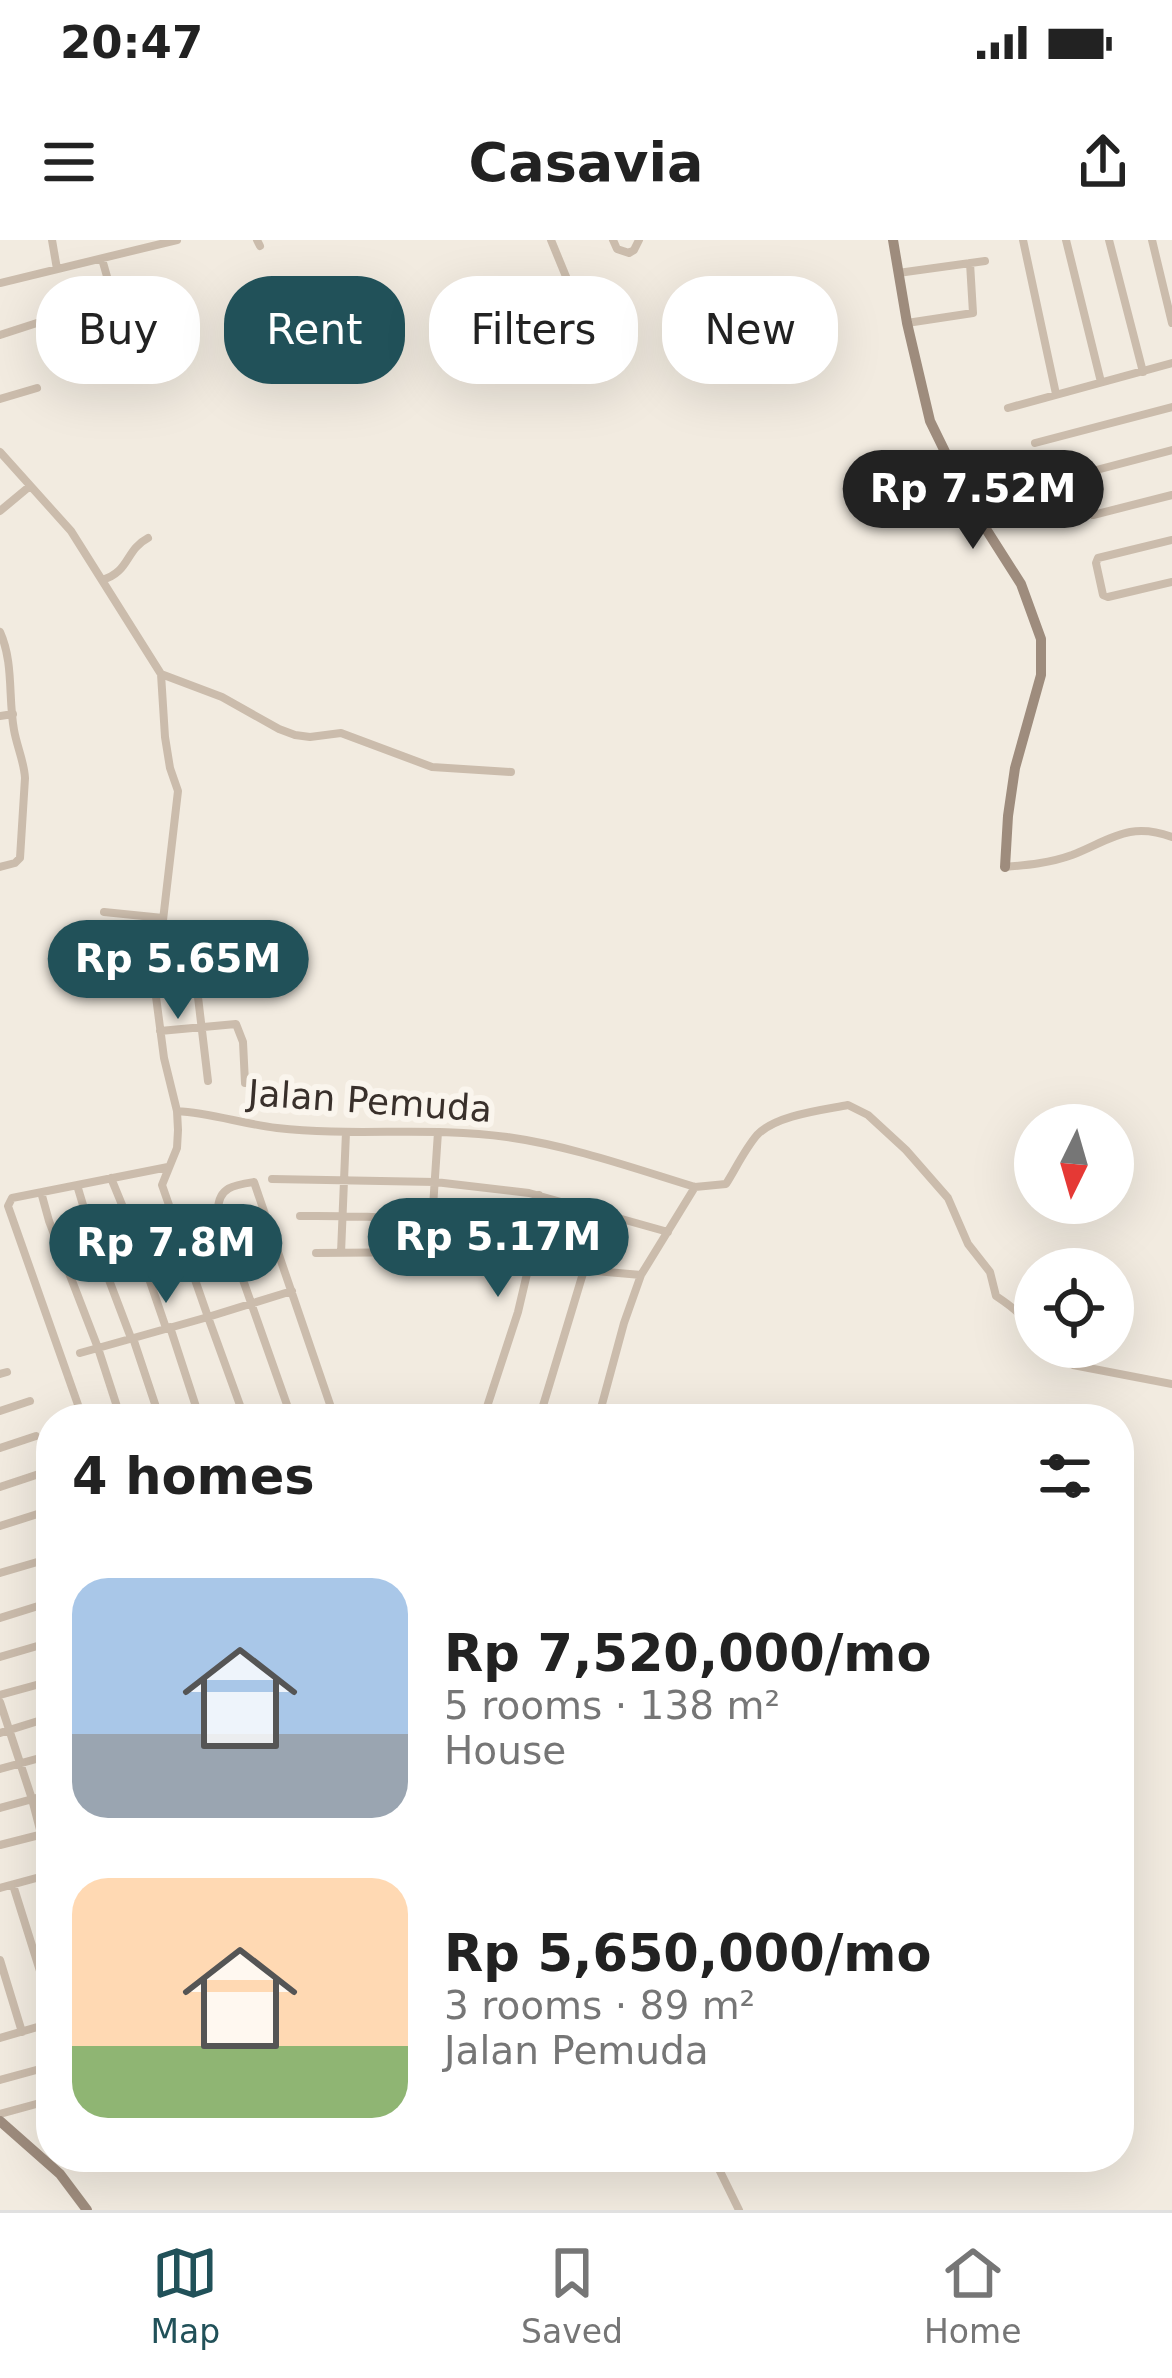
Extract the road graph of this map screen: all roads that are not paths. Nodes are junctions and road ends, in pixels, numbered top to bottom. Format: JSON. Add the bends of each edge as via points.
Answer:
{"nodes":[{"id":1,"x":52,"y":240,"type":"edge"},
{"id":2,"x":177,"y":240,"type":"edge"},
{"id":3,"x":550,"y":240,"type":"edge"},
{"id":4,"x":614,"y":240,"type":"edge"},
{"id":5,"x":639,"y":240,"type":"edge"},
{"id":6,"x":893,"y":240,"type":"edge"},
{"id":7,"x":1024,"y":240,"type":"edge"},
{"id":8,"x":1066,"y":240,"type":"edge"},
{"id":9,"x":1109,"y":240,"type":"edge"},
{"id":10,"x":1152,"y":240,"type":"edge"},
{"id":11,"x":102,"y":259,"type":"junction"},
{"id":12,"x":985,"y":261,"type":"dead end"},
{"id":13,"x":970,"y":263,"type":"junction"},
{"id":14,"x":57,"y":269,"type":"junction"},
{"id":15,"x":898,"y":274,"type":"junction"},
{"id":16,"x":107,"y":276,"type":"edge"},
{"id":17,"x":566,"y":276,"type":"edge"},
{"id":18,"x":0,"y":283,"type":"edge"},
{"id":19,"x":36,"y":323,"type":"edge"},
{"id":20,"x":907,"y":323,"type":"junction"},
{"id":21,"x":1172,"y":323,"type":"edge"},
{"id":22,"x":0,"y":335,"type":"edge"},
{"id":23,"x":1172,"y":363,"type":"edge"},
{"id":24,"x":1144,"y":372,"type":"junction"},
{"id":25,"x":1101,"y":382,"type":"junction"},
{"id":26,"x":37,"y":388,"type":"dead end"},
{"id":27,"x":1056,"y":394,"type":"junction"},
{"id":28,"x":0,"y":399,"type":"edge"},
{"id":29,"x":1172,"y":407,"type":"edge"},
{"id":30,"x":1008,"y":408,"type":"dead end"},
{"id":31,"x":1035,"y":443,"type":"dead end"},
{"id":32,"x":1172,"y":451,"type":"edge"},
{"id":33,"x":0,"y":452,"type":"edge"},
{"id":34,"x":1066,"y":478,"type":"dead end"},
{"id":35,"x":30,"y":486,"type":"junction"},
{"id":36,"x":1172,"y":495,"type":"edge"},
{"id":37,"x":0,"y":511,"type":"edge"},
{"id":38,"x":1093,"y":515,"type":"dead end"},
{"id":39,"x":148,"y":538,"type":"dead end"},
{"id":40,"x":1172,"y":540,"type":"edge"},
{"id":41,"x":103,"y":580,"type":"junction"},
{"id":42,"x":1172,"y":582,"type":"edge"},
{"id":43,"x":0,"y":632,"type":"edge"},
{"id":44,"x":161,"y":674,"type":"junction"},
{"id":45,"x":13,"y":714,"type":"junction"},
{"id":46,"x":0,"y":716,"type":"edge"},
{"id":47,"x":511,"y":772,"type":"dead end"},
{"id":48,"x":1172,"y":837,"type":"edge"},
{"id":49,"x":0,"y":867,"type":"edge"},
{"id":50,"x":1005,"y":867,"type":"joint"},
{"id":51,"x":104,"y":912,"type":"dead end"},
{"id":52,"x":163,"y":918,"type":"junction"},
{"id":53,"x":204,"y":988,"type":"dead end"},
{"id":54,"x":200,"y":1028,"type":"junction"},
{"id":55,"x":160,"y":1031,"type":"junction"},
{"id":56,"x":208,"y":1081,"type":"dead end"},
{"id":57,"x":245,"y":1083,"type":"dead end"},
{"id":58,"x":177,"y":1111,"type":"junction"},
{"id":59,"x":346,"y":1132,"type":"junction"},
{"id":60,"x":438,"y":1132,"type":"junction"},
{"id":61,"x":170,"y":1166,"type":"junction"},
{"id":62,"x":111,"y":1178,"type":"junction"},
{"id":63,"x":272,"y":1179,"type":"dead end"},
{"id":64,"x":344,"y":1180,"type":"junction"},
{"id":65,"x":435,"y":1182,"type":"junction"},
{"id":66,"x":77,"y":1185,"type":"junction"},
{"id":67,"x":695,"y":1187,"type":"junction"},
{"id":68,"x":41,"y":1192,"type":"junction"},
{"id":69,"x":539,"y":1195,"type":"junction"},
{"id":70,"x":597,"y":1211,"type":"junction"},
{"id":71,"x":343,"y":1215,"type":"junction"},
{"id":72,"x":299,"y":1216,"type":"dead end"},
{"id":73,"x":432,"y":1218,"type":"junction"},
{"id":74,"x":535,"y":1232,"type":"junction"},
{"id":75,"x":668,"y":1232,"type":"junction"},
{"id":76,"x":589,"y":1245,"type":"junction"},
{"id":77,"x":430,"y":1252,"type":"junction"},
{"id":78,"x":316,"y":1253,"type":"dead end"},
{"id":79,"x":341,"y":1253,"type":"junction"},
{"id":80,"x":529,"y":1268,"type":"junction"},
{"id":81,"x":584,"y":1270,"type":"junction"},
{"id":82,"x":640,"y":1275,"type":"junction"},
{"id":83,"x":292,"y":1291,"type":"junction"},
{"id":84,"x":252,"y":1304,"type":"junction"},
{"id":85,"x":1014,"y":1308,"type":"edge"},
{"id":86,"x":208,"y":1317,"type":"junction"},
{"id":87,"x":168,"y":1328,"type":"junction"},
{"id":88,"x":132,"y":1338,"type":"junction"},
{"id":89,"x":98,"y":1348,"type":"junction"},
{"id":90,"x":80,"y":1353,"type":"dead end"},
{"id":91,"x":1089,"y":1368,"type":"edge"},
{"id":92,"x":1172,"y":1384,"type":"edge"},
{"id":93,"x":30,"y":1401,"type":"dead end"},
{"id":94,"x":77,"y":1404,"type":"edge"},
{"id":95,"x":116,"y":1404,"type":"edge"},
{"id":96,"x":155,"y":1404,"type":"edge"},
{"id":97,"x":195,"y":1404,"type":"edge"},
{"id":98,"x":240,"y":1404,"type":"edge"},
{"id":99,"x":287,"y":1404,"type":"edge"},
{"id":100,"x":329,"y":1404,"type":"edge"},
{"id":101,"x":491,"y":1404,"type":"edge"},
{"id":102,"x":543,"y":1404,"type":"edge"},
{"id":103,"x":602,"y":1404,"type":"edge"},
{"id":104,"x":0,"y":1411,"type":"edge"},
{"id":105,"x":36,"y":1436,"type":"dead end"},
{"id":106,"x":0,"y":1448,"type":"edge"},
{"id":107,"x":36,"y":1475,"type":"edge"},
{"id":108,"x":0,"y":1487,"type":"edge"},
{"id":109,"x":36,"y":1514,"type":"edge"},
{"id":110,"x":0,"y":1526,"type":"edge"},
{"id":111,"x":36,"y":1562,"type":"edge"},
{"id":112,"x":0,"y":1573,"type":"edge"},
{"id":113,"x":36,"y":1607,"type":"edge"},
{"id":114,"x":0,"y":1618,"type":"edge"},
{"id":115,"x":36,"y":1646,"type":"edge"},
{"id":116,"x":0,"y":1657,"type":"edge"},
{"id":117,"x":36,"y":1686,"type":"edge"},
{"id":118,"x":0,"y":1698,"type":"edge"},
{"id":119,"x":36,"y":1722,"type":"edge"},
{"id":120,"x":5,"y":1732,"type":"edge"},
{"id":121,"x":36,"y":1759,"type":"edge"},
{"id":122,"x":20,"y":1763,"type":"junction"},
{"id":123,"x":0,"y":1769,"type":"edge"},
{"id":124,"x":36,"y":1798,"type":"edge"},
{"id":125,"x":32,"y":1799,"type":"junction"},
{"id":126,"x":0,"y":1808,"type":"edge"},
{"id":127,"x":36,"y":1809,"type":"edge"},
{"id":128,"x":36,"y":1836,"type":"edge"},
{"id":129,"x":0,"y":1845,"type":"edge"},
{"id":130,"x":36,"y":1877,"type":"edge"},
{"id":131,"x":14,"y":1885,"type":"junction"},
{"id":132,"x":0,"y":1888,"type":"edge"},
{"id":133,"x":36,"y":1957,"type":"edge"},
{"id":134,"x":0,"y":1960,"type":"edge"},
{"id":135,"x":36,"y":2028,"type":"edge"},
{"id":136,"x":22,"y":2032,"type":"junction"},
{"id":137,"x":0,"y":2038,"type":"edge"},
{"id":138,"x":36,"y":2070,"type":"edge"},
{"id":139,"x":0,"y":2080,"type":"edge"},
{"id":140,"x":36,"y":2105,"type":"edge"},
{"id":141,"x":0,"y":2117,"type":"edge"},
{"id":142,"x":36,"y":2151,"type":"edge"},
{"id":143,"x":58,"y":2172,"type":"edge"},
{"id":144,"x":720,"y":2172,"type":"edge"},
{"id":145,"x":87,"y":2210,"type":"edge"},
{"id":146,"x":739,"y":2210,"type":"edge"}],
"edges":[{"from":1,"to":14,"type":"street"},
{"from":2,"to":11,"type":"street"},
{"from":3,"to":17,"type":"street"},
{"from":4,"to":5,"type":"street","via":[[629,254]]},
{"from":6,"to":15,"type":"street"},
{"from":7,"to":27,"type":"street"},
{"from":8,"to":25,"type":"street"},
{"from":9,"to":24,"type":"street"},
{"from":10,"to":21,"type":"street"},
{"from":11,"to":14,"type":"street"},
{"from":11,"to":16,"type":"street"},
{"from":12,"to":13,"type":"street"},
{"from":13,"to":15,"type":"street"},
{"from":13,"to":20,"type":"street","via":[[973,313]]},
{"from":14,"to":18,"type":"street"},
{"from":15,"to":20,"type":"street"},
{"from":19,"to":22,"type":"street"},
{"from":20,"to":50,"type":"street","via":[[930,422],[1021,584],[1041,639]]},
{"from":23,"to":24,"type":"street"},
{"from":24,"to":25,"type":"street"},
{"from":25,"to":27,"type":"street"},
{"from":26,"to":28,"type":"street"},
{"from":27,"to":30,"type":"street"},
{"from":29,"to":31,"type":"street"},
{"from":32,"to":34,"type":"street"},
{"from":33,"to":35,"type":"street"},
{"from":35,"to":37,"type":"street"},
{"from":35,"to":41,"type":"street"},
{"from":36,"to":38,"type":"street"},
{"from":39,"to":41,"type":"street"},
{"from":40,"to":42,"type":"street","via":[[1096,563],[1108,597]]},
{"from":41,"to":44,"type":"street"},
{"from":43,"to":45,"type":"street"},
{"from":44,"to":47,"type":"street","via":[[295,735],[341,734],[432,767]]},
{"from":44,"to":52,"type":"street","via":[[164,737],[178,791]]},
{"from":45,"to":46,"type":"street"},
{"from":45,"to":49,"type":"street","via":[[24,766],[22,849]]},
{"from":48,"to":50,"type":"street","via":[[1124,832],[1061,859]]},
{"from":51,"to":52,"type":"street"},
{"from":52,"to":55,"type":"street","via":[[155,989]]},
{"from":53,"to":54,"type":"street"},
{"from":54,"to":55,"type":"street"},
{"from":54,"to":56,"type":"street"},
{"from":54,"to":57,"type":"street","via":[[236,1024]]},
{"from":55,"to":58,"type":"street"},
{"from":58,"to":59,"type":"street","name":"Jalan Pemuda"},
{"from":58,"to":61,"type":"street"},
{"from":59,"to":60,"type":"street","name":"Jalan Pemuda"},
{"from":59,"to":64,"type":"street"},
{"from":60,"to":65,"type":"street"},
{"from":60,"to":67,"type":"street","name":"Jalan Pemuda","via":[[508,1137]]},
{"from":61,"to":62,"type":"street"},
{"from":61,"to":86,"type":"street","via":[[162,1185]]},
{"from":62,"to":66,"type":"street"},
{"from":62,"to":87,"type":"street"},
{"from":63,"to":64,"type":"street"},
{"from":64,"to":65,"type":"street"},
{"from":64,"to":71,"type":"street"},
{"from":65,"to":69,"type":"street"},
{"from":65,"to":73,"type":"street"},
{"from":66,"to":68,"type":"street"},
{"from":66,"to":88,"type":"street"},
{"from":67,"to":75,"type":"street"},
{"from":67,"to":85,"type":"street","via":[[726,1184],[765,1129],[856,1107],[948,1198],[996,1296]]},
{"from":68,"to":89,"type":"street"},
{"from":68,"to":94,"type":"street","via":[[11,1198],[8,1206]]},
{"from":69,"to":70,"type":"street"},
{"from":69,"to":74,"type":"street"},
{"from":70,"to":75,"type":"street"},
{"from":70,"to":76,"type":"street"},
{"from":71,"to":72,"type":"street"},
{"from":71,"to":73,"type":"street"},
{"from":71,"to":79,"type":"street"},
{"from":73,"to":74,"type":"street"},
{"from":73,"to":77,"type":"street"},
{"from":74,"to":76,"type":"street"},
{"from":74,"to":80,"type":"street"},
{"from":75,"to":82,"type":"street"},
{"from":76,"to":81,"type":"street"},
{"from":77,"to":79,"type":"street"},
{"from":77,"to":80,"type":"street"},
{"from":78,"to":79,"type":"street"},
{"from":80,"to":101,"type":"street"},
{"from":81,"to":82,"type":"street"},
{"from":81,"to":102,"type":"street"},
{"from":82,"to":103,"type":"street"},
{"from":83,"to":84,"type":"street"},
{"from":83,"to":84,"type":"street","via":[[254,1182],[226,1188],[218,1209]]},
{"from":83,"to":100,"type":"street"},
{"from":84,"to":86,"type":"street"},
{"from":84,"to":99,"type":"street"},
{"from":86,"to":87,"type":"street"},
{"from":86,"to":98,"type":"street"},
{"from":87,"to":88,"type":"street"},
{"from":87,"to":97,"type":"street"},
{"from":88,"to":89,"type":"street"},
{"from":88,"to":96,"type":"street"},
{"from":89,"to":90,"type":"street"},
{"from":89,"to":95,"type":"street"},
{"from":91,"to":92,"type":"street"},
{"from":93,"to":104,"type":"street"},
{"from":105,"to":106,"type":"street"},
{"from":107,"to":108,"type":"street"},
{"from":109,"to":110,"type":"street"},
{"from":111,"to":112,"type":"street"},
{"from":113,"to":114,"type":"street"},
{"from":115,"to":116,"type":"street"},
{"from":117,"to":118,"type":"street"},
{"from":118,"to":120,"type":"street"},
{"from":119,"to":120,"type":"street"},
{"from":120,"to":122,"type":"street"},
{"from":121,"to":122,"type":"street"},
{"from":122,"to":123,"type":"street"},
{"from":122,"to":125,"type":"street"},
{"from":124,"to":125,"type":"street"},
{"from":125,"to":126,"type":"street"},
{"from":125,"to":127,"type":"street"},
{"from":128,"to":129,"type":"street"},
{"from":130,"to":131,"type":"street"},
{"from":131,"to":132,"type":"street"},
{"from":131,"to":133,"type":"street"},
{"from":134,"to":136,"type":"street"},
{"from":135,"to":136,"type":"street"},
{"from":136,"to":137,"type":"street"},
{"from":138,"to":139,"type":"street"},
{"from":140,"to":141,"type":"street"},
{"from":141,"to":142,"type":"street"},
{"from":143,"to":145,"type":"street"},
{"from":144,"to":146,"type":"street"}]}
